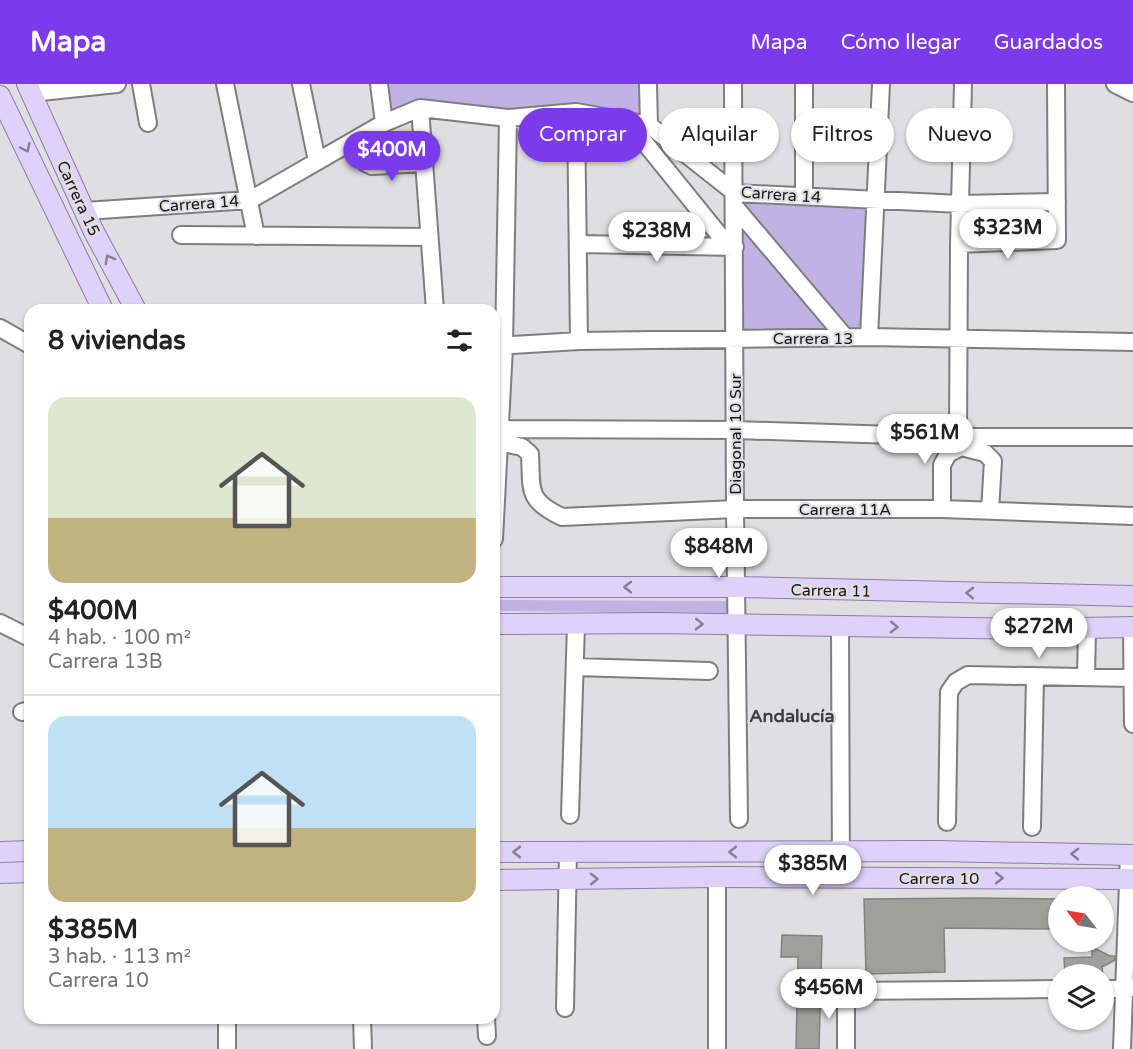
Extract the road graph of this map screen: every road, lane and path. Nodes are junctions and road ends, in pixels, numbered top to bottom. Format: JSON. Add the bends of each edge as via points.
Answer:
{"nodes":[{"id":1,"x":117,"y":84,"type":"edge"},
{"id":2,"x":141,"y":84,"type":"edge"},
{"id":3,"x":225,"y":84,"type":"edge"},
{"id":4,"x":301,"y":84,"type":"edge"},
{"id":5,"x":379,"y":84,"type":"edge"},
{"id":6,"x":648,"y":84,"type":"edge"},
{"id":7,"x":733,"y":84,"type":"edge"},
{"id":8,"x":804,"y":84,"type":"edge"},
{"id":9,"x":881,"y":84,"type":"edge"},
{"id":10,"x":963,"y":84,"type":"edge"},
{"id":11,"x":1056,"y":84,"type":"edge"},
{"id":12,"x":1114,"y":84,"type":"edge"},
{"id":13,"x":29,"y":89,"type":"edge"},
{"id":14,"x":1133,"y":93,"type":"edge"},
{"id":15,"x":0,"y":96,"type":"edge"},
{"id":16,"x":420,"y":108,"type":"junction"},
{"id":17,"x":518,"y":117,"type":"edge"},
{"id":18,"x":508,"y":118,"type":"junction"},
{"id":19,"x":148,"y":123,"type":"dead end"},
{"id":20,"x":384,"y":123,"type":"junction"},
{"id":21,"x":7,"y":124,"type":"edge"},
{"id":22,"x":649,"y":125,"type":"joint"},
{"id":23,"x":360,"y":137,"type":"junction"},
{"id":24,"x":647,"y":145,"type":"edge"},
{"id":25,"x":317,"y":161,"type":"junction"},
{"id":26,"x":578,"y":162,"type":"edge"},
{"id":27,"x":423,"y":163,"type":"junction"},
{"id":28,"x":804,"y":196,"type":"junction"},
{"id":29,"x":250,"y":200,"type":"junction"},
{"id":30,"x":735,"y":200,"type":"junction"},
{"id":31,"x":876,"y":200,"type":"junction"},
{"id":32,"x":1057,"y":202,"type":"junction"},
{"id":33,"x":960,"y":204,"type":"junction"},
{"id":34,"x":85,"y":211,"type":"junction"},
{"id":35,"x":181,"y":235,"type":"dead end"},
{"id":36,"x":256,"y":236,"type":"junction"},
{"id":37,"x":428,"y":237,"type":"junction"},
{"id":38,"x":580,"y":244,"type":"junction"},
{"id":39,"x":959,"y":244,"type":"junction"},
{"id":40,"x":732,"y":247,"type":"junction"},
{"id":41,"x":100,"y":304,"type":"edge"},
{"id":42,"x":133,"y":304,"type":"edge"},
{"id":43,"x":434,"y":304,"type":"edge"},
{"id":44,"x":500,"y":322,"type":"edge"},
{"id":45,"x":0,"y":328,"type":"edge"},
{"id":46,"x":845,"y":337,"type":"junction"},
{"id":47,"x":869,"y":337,"type":"junction"},
{"id":48,"x":735,"y":338,"type":"junction"},
{"id":49,"x":958,"y":339,"type":"junction"},
{"id":50,"x":579,"y":341,"type":"junction"},
{"id":51,"x":24,"y":342,"type":"edge"},
{"id":52,"x":1133,"y":342,"type":"edge"},
{"id":53,"x":500,"y":347,"type":"edge"},
{"id":54,"x":736,"y":430,"type":"junction"},
{"id":55,"x":500,"y":433,"type":"edge"},
{"id":56,"x":500,"y":435,"type":"edge"},
{"id":57,"x":1133,"y":437,"type":"edge"},
{"id":58,"x":959,"y":442,"type":"junction"},
{"id":59,"x":735,"y":509,"type":"junction"},
{"id":60,"x":942,"y":510,"type":"junction"},
{"id":61,"x":990,"y":511,"type":"junction"},
{"id":62,"x":1133,"y":516,"type":"edge"},
{"id":63,"x":500,"y":587,"type":"edge"},
{"id":64,"x":736,"y":587,"type":"junction"},
{"id":65,"x":1133,"y":596,"type":"edge"},
{"id":66,"x":0,"y":623,"type":"edge"},
{"id":67,"x":500,"y":624,"type":"edge"},
{"id":68,"x":576,"y":625,"type":"junction"},
{"id":69,"x":737,"y":625,"type":"junction"},
{"id":70,"x":840,"y":626,"type":"junction"},
{"id":71,"x":1133,"y":627,"type":"edge"},
{"id":72,"x":1087,"y":628,"type":"junction"},
{"id":73,"x":24,"y":635,"type":"edge"},
{"id":74,"x":574,"y":667,"type":"junction"},
{"id":75,"x":709,"y":671,"type":"dead end"},
{"id":76,"x":1035,"y":676,"type":"junction"},
{"id":77,"x":1086,"y":677,"type":"junction"},
{"id":78,"x":1132,"y":678,"type":"edge"},
{"id":79,"x":1133,"y":724,"type":"edge"},
{"id":80,"x":570,"y":815,"type":"dead end"},
{"id":81,"x":739,"y":819,"type":"dead end"},
{"id":82,"x":947,"y":822,"type":"dead end"},
{"id":83,"x":1032,"y":827,"type":"dead end"},
{"id":84,"x":24,"y":851,"type":"edge"},
{"id":85,"x":841,"y":851,"type":"junction"},
{"id":86,"x":0,"y":852,"type":"edge"},
{"id":87,"x":500,"y":852,"type":"edge"},
{"id":88,"x":568,"y":852,"type":"junction"},
{"id":89,"x":1131,"y":855,"type":"edge"},
{"id":90,"x":24,"y":872,"type":"edge"},
{"id":91,"x":0,"y":873,"type":"edge"},
{"id":92,"x":717,"y":877,"type":"junction"},
{"id":93,"x":841,"y":877,"type":"junction"},
{"id":94,"x":1130,"y":879,"type":"edge"},
{"id":95,"x":500,"y":880,"type":"edge"},
{"id":96,"x":568,"y":880,"type":"junction"},
{"id":97,"x":1129,"y":988,"type":"edge"},
{"id":98,"x":1048,"y":989,"type":"edge"},
{"id":99,"x":566,"y":1008,"type":"dead end"},
{"id":100,"x":227,"y":1024,"type":"edge"},
{"id":101,"x":362,"y":1024,"type":"edge"},
{"id":102,"x":486,"y":1024,"type":"edge"},
{"id":103,"x":487,"y":1036,"type":"dead end"},
{"id":104,"x":227,"y":1049,"type":"edge"},
{"id":105,"x":363,"y":1049,"type":"edge"},
{"id":106,"x":717,"y":1049,"type":"edge"},
{"id":107,"x":846,"y":1049,"type":"edge"},
{"id":108,"x":1122,"y":1049,"type":"edge"}],
"edges":[{"from":1,"to":13,"type":"street"},
{"from":2,"to":19,"type":"street"},
{"from":3,"to":29,"type":"street"},
{"from":4,"to":25,"type":"street"},
{"from":5,"to":20,"type":"street"},
{"from":6,"to":22,"type":"street"},
{"from":7,"to":30,"type":"street","name":"Diagonal 10 Sur"},
{"from":8,"to":28,"type":"street"},
{"from":9,"to":31,"type":"street"},
{"from":10,"to":33,"type":"street"},
{"from":11,"to":32,"type":"street"},
{"from":12,"to":14,"type":"street"},
{"from":13,"to":34,"type":"main road","name":"Carrera 15"},
{"from":15,"to":21,"type":"main road","name":"Carrera 15"},
{"from":16,"to":18,"type":"street","name":"Carrera 14"},
{"from":16,"to":20,"type":"street","name":"Carrera 14"},
{"from":16,"to":27,"type":"street"},
{"from":17,"to":18,"type":"street","name":"Carrera 14"},
{"from":18,"to":44,"type":"street"},
{"from":20,"to":23,"type":"street","name":"Carrera 14"},
{"from":21,"to":41,"type":"main road","name":"Carrera 15","one_way":true},
{"from":22,"to":30,"type":"street","name":"Carrera 14"},
{"from":23,"to":25,"type":"street","name":"Carrera 14"},
{"from":23,"to":27,"type":"street","via":[[366,163],[372,166]]},
{"from":24,"to":40,"type":"street"},
{"from":25,"to":29,"type":"street","name":"Carrera 14"},
{"from":26,"to":38,"type":"street"},
{"from":27,"to":37,"type":"street"},
{"from":28,"to":30,"type":"street","name":"Carrera 14"},
{"from":28,"to":31,"type":"street","name":"Carrera 14"},
{"from":29,"to":34,"type":"street","name":"Carrera 14"},
{"from":29,"to":36,"type":"street"},
{"from":30,"to":40,"type":"street","name":"Diagonal 10 Sur"},
{"from":30,"to":46,"type":"street"},
{"from":31,"to":33,"type":"street","name":"Carrera 14"},
{"from":31,"to":47,"type":"street"},
{"from":32,"to":33,"type":"street","name":"Carrera 14"},
{"from":32,"to":39,"type":"street","via":[[1057,240]]},
{"from":33,"to":39,"type":"street"},
{"from":42,"to":34,"type":"main road","name":"Carrera 15","one_way":true},
{"from":35,"to":36,"type":"street"},
{"from":36,"to":37,"type":"street"},
{"from":37,"to":43,"type":"street"},
{"from":38,"to":40,"type":"street"},
{"from":38,"to":50,"type":"street"},
{"from":39,"to":49,"type":"street"},
{"from":40,"to":48,"type":"street","name":"Diagonal 10 Sur"},
{"from":45,"to":51,"type":"street"},
{"from":46,"to":47,"type":"street","name":"Carrera 13"},
{"from":46,"to":48,"type":"street","name":"Carrera 13"},
{"from":47,"to":49,"type":"street","name":"Carrera 13"},
{"from":48,"to":50,"type":"street","name":"Carrera 13"},
{"from":48,"to":54,"type":"street","name":"Diagonal 10 Sur"},
{"from":49,"to":52,"type":"street","name":"Carrera 13"},
{"from":49,"to":58,"type":"street"},
{"from":50,"to":53,"type":"street","name":"Carrera 13"},
{"from":54,"to":55,"type":"street"},
{"from":54,"to":58,"type":"street"},
{"from":54,"to":59,"type":"street","name":"Diagonal 10 Sur"},
{"from":56,"to":59,"type":"street","name":"Carrera 11A","via":[[530,454],[532,494],[543,508],[562,517]]},
{"from":57,"to":58,"type":"street"},
{"from":58,"to":60,"type":"street","via":[[942,465]]},
{"from":58,"to":61,"type":"street","via":[[993,460]]},
{"from":59,"to":60,"type":"street","name":"Carrera 11A"},
{"from":59,"to":64,"type":"street","name":"Diagonal 10 Sur"},
{"from":60,"to":61,"type":"street","name":"Carrera 11A"},
{"from":61,"to":62,"type":"street","name":"Carrera 11A"},
{"from":64,"to":63,"type":"main road","name":"Carrera 11","one_way":true},
{"from":65,"to":64,"type":"main road","name":"Carrera 11","one_way":true},
{"from":64,"to":69,"type":"street","name":"Diagonal 10 Sur"},
{"from":66,"to":73,"type":"street"},
{"from":67,"to":68,"type":"main road"},
{"from":68,"to":69,"type":"main road","one_way":true},
{"from":68,"to":74,"type":"street"},
{"from":69,"to":70,"type":"main road"},
{"from":69,"to":81,"type":"street","name":"Diagonal 10 Sur"},
{"from":70,"to":72,"type":"main road","one_way":true},
{"from":70,"to":85,"type":"street"},
{"from":71,"to":72,"type":"main road"},
{"from":71,"to":78,"type":"street"},
{"from":72,"to":77,"type":"street"},
{"from":74,"to":75,"type":"street"},
{"from":74,"to":80,"type":"street"},
{"from":76,"to":77,"type":"street"},
{"from":76,"to":82,"type":"street","via":[[968,675],[949,692]]},
{"from":76,"to":83,"type":"street"},
{"from":77,"to":78,"type":"street"},
{"from":78,"to":79,"type":"street"},
{"from":84,"to":86,"type":"main road"},
{"from":85,"to":88,"type":"main road","name":"Carrera 10","one_way":true},
{"from":89,"to":85,"type":"main road","name":"Carrera 10","one_way":true},
{"from":85,"to":93,"type":"street"},
{"from":88,"to":87,"type":"main road","name":"Carrera 10","one_way":true},
{"from":88,"to":96,"type":"street"},
{"from":89,"to":94,"type":"street"},
{"from":90,"to":91,"type":"main road"},
{"from":92,"to":93,"type":"main road","name":"Carrera 10"},
{"from":96,"to":92,"type":"main road","name":"Carrera 10","one_way":true},
{"from":92,"to":106,"type":"street"},
{"from":93,"to":94,"type":"main road","name":"Carrera 10","one_way":true},
{"from":94,"to":97,"type":"street"},
{"from":95,"to":96,"type":"main road","name":"Carrera 10"},
{"from":96,"to":99,"type":"street"},
{"from":97,"to":108,"type":"street"},
{"from":98,"to":107,"type":"street","via":[[846,991]]},
{"from":100,"to":104,"type":"street"},
{"from":101,"to":105,"type":"street"},
{"from":102,"to":103,"type":"street"}]}
